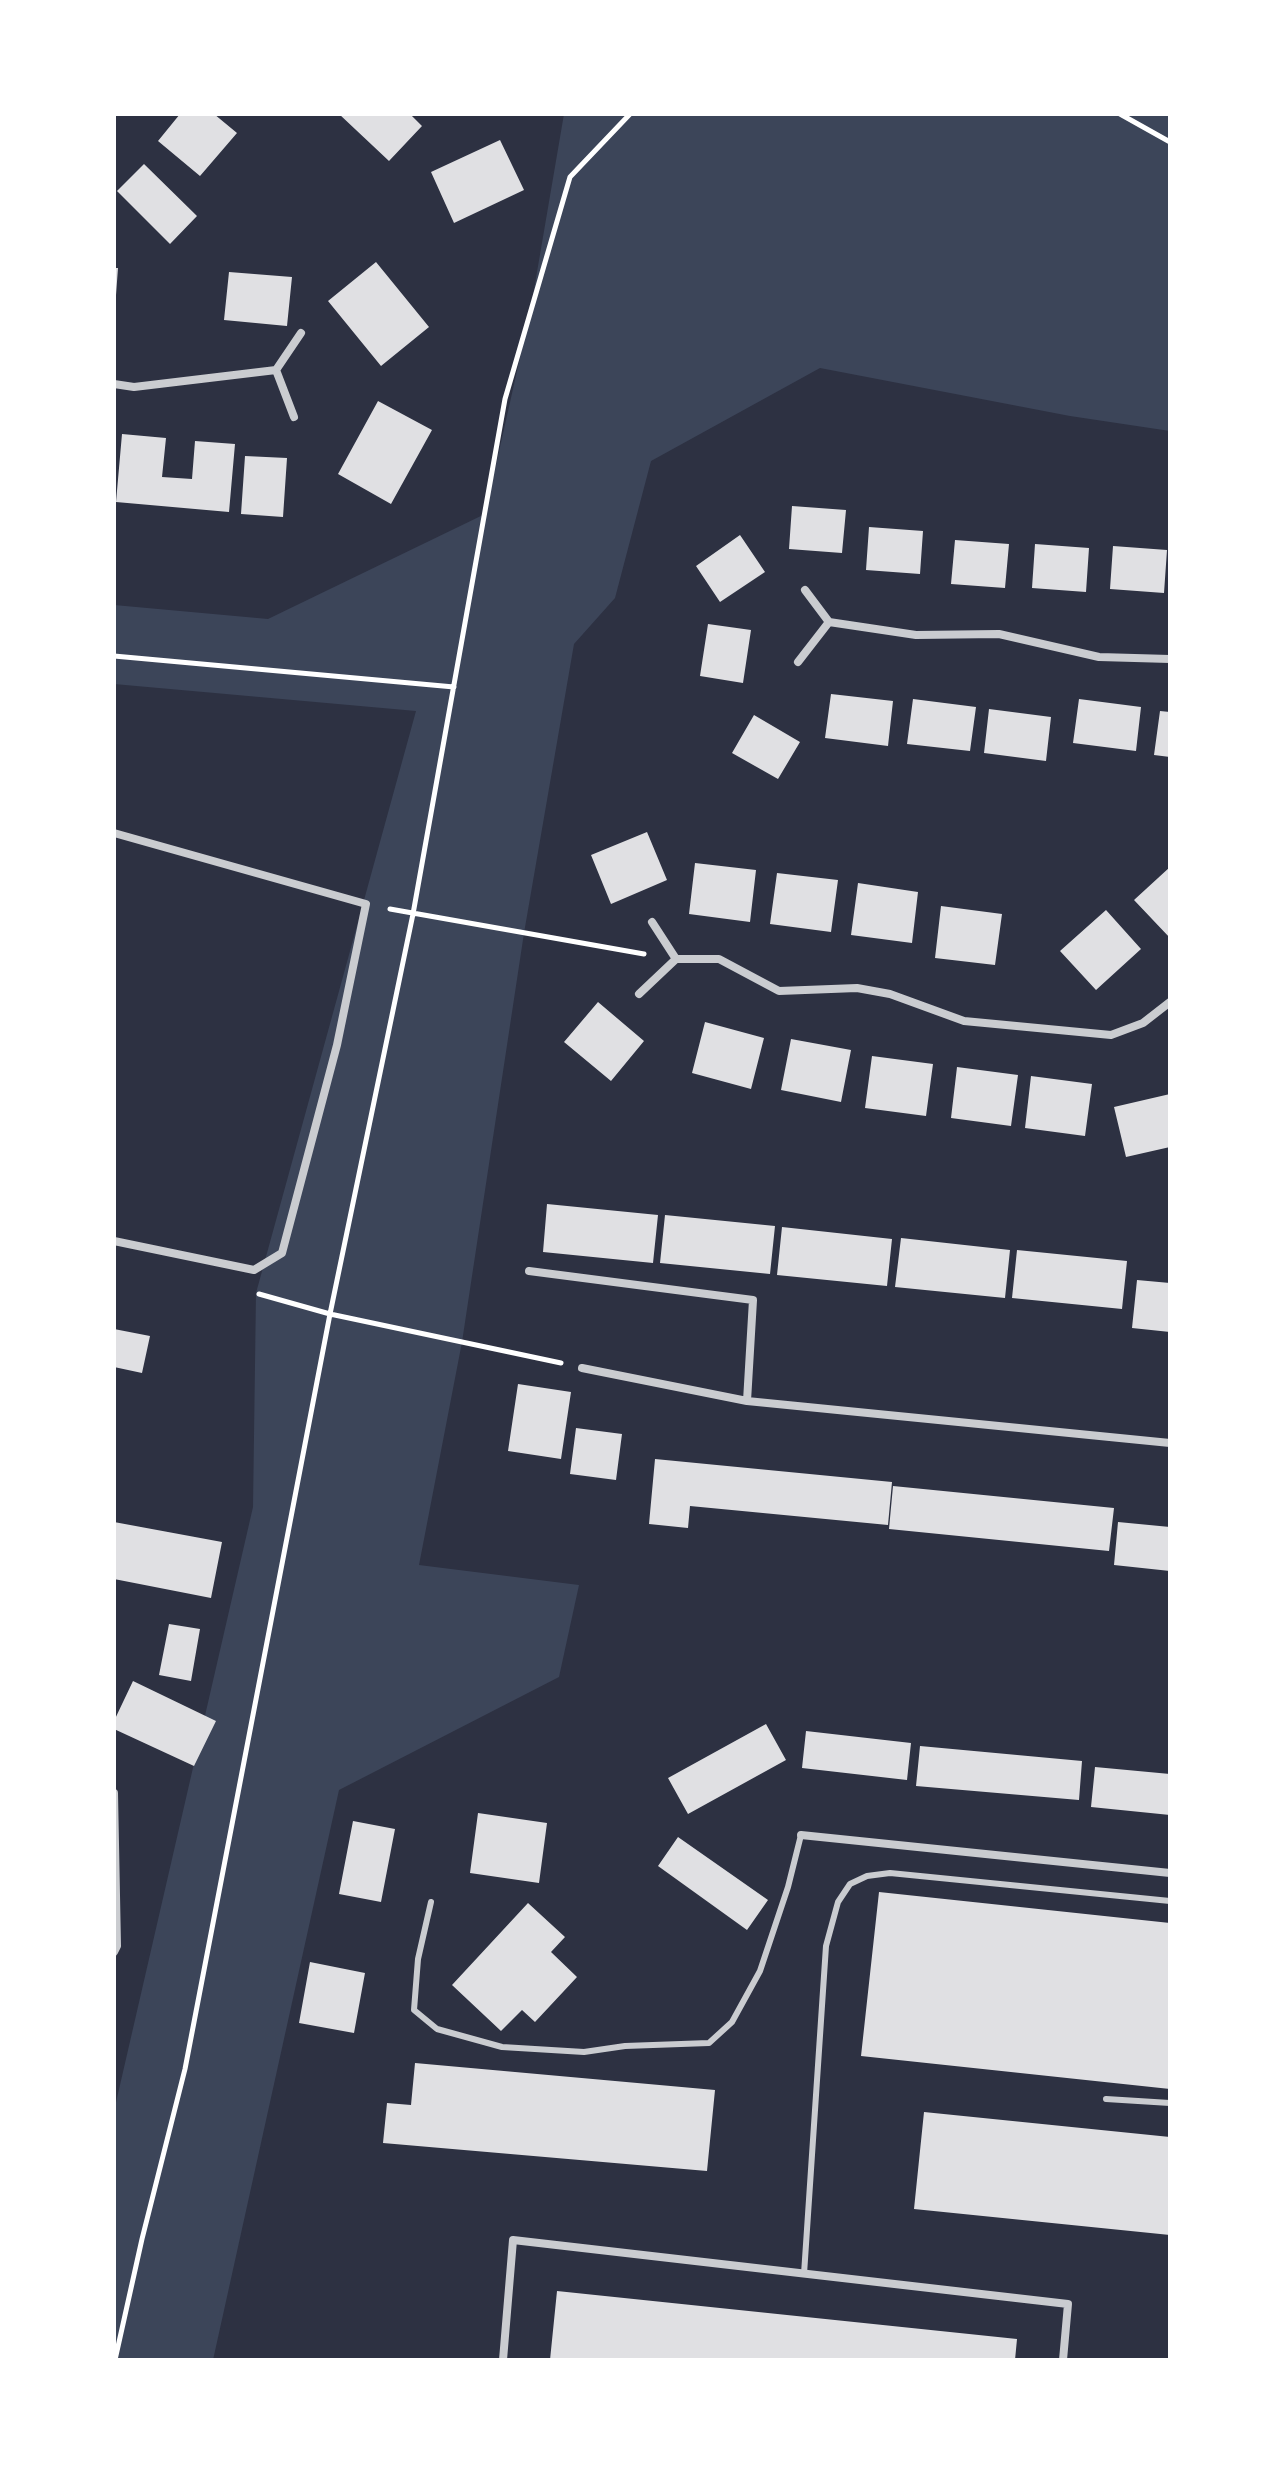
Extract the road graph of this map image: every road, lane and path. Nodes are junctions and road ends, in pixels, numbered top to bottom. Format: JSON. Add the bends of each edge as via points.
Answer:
{"nodes":[{"id":1,"x":630,"y":114,"type":"edge"},
{"id":2,"x":1120,"y":114,"type":"edge"},
{"id":3,"x":1170,"y":142,"type":"edge"},
{"id":4,"x":301,"y":333,"type":"dead end"},
{"id":5,"x":276,"y":370,"type":"junction"},
{"id":6,"x":114,"y":384,"type":"edge"},
{"id":7,"x":294,"y":417,"type":"dead end"},
{"id":8,"x":805,"y":590,"type":"dead end"},
{"id":9,"x":829,"y":622,"type":"junction"},
{"id":10,"x":114,"y":656,"type":"edge"},
{"id":11,"x":1170,"y":659,"type":"edge"},
{"id":12,"x":798,"y":662,"type":"dead end"},
{"id":13,"x":454,"y":687,"type":"junction"},
{"id":14,"x":114,"y":833,"type":"edge"},
{"id":15,"x":366,"y":904,"type":"junction"},
{"id":16,"x":413,"y":914,"type":"junction"},
{"id":17,"x":652,"y":922,"type":"dead end"},
{"id":18,"x":676,"y":959,"type":"junction"},
{"id":19,"x":639,"y":994,"type":"dead end"},
{"id":20,"x":1170,"y":1002,"type":"edge"},
{"id":21,"x":114,"y":1241,"type":"edge"},
{"id":22,"x":254,"y":1270,"type":"junction"},
{"id":23,"x":529,"y":1271,"type":"dead end"},
{"id":24,"x":330,"y":1314,"type":"junction"},
{"id":25,"x":582,"y":1368,"type":"joint"},
{"id":26,"x":747,"y":1401,"type":"junction"},
{"id":27,"x":1170,"y":1443,"type":"edge"},
{"id":28,"x":114,"y":1793,"type":"edge"},
{"id":29,"x":801,"y":1835,"type":"joint"},
{"id":30,"x":1170,"y":1873,"type":"edge"},
{"id":31,"x":1170,"y":1901,"type":"edge"},
{"id":32,"x":431,"y":1902,"type":"dead end"},
{"id":33,"x":114,"y":1952,"type":"edge"},
{"id":34,"x":1106,"y":2099,"type":"dead end"},
{"id":35,"x":1170,"y":2103,"type":"edge"},
{"id":36,"x":804,"y":2274,"type":"junction"},
{"id":37,"x":115,"y":2360,"type":"edge"},
{"id":38,"x":503,"y":2360,"type":"edge"},
{"id":39,"x":1063,"y":2360,"type":"edge"}],
"edges":[{"from":1,"to":13,"type":"path","via":[[570,177],[505,399]]},
{"from":2,"to":3,"type":"path"},
{"from":4,"to":5,"type":"street"},
{"from":5,"to":6,"type":"street","via":[[134,387]]},
{"from":5,"to":7,"type":"street"},
{"from":8,"to":9,"type":"street"},
{"from":9,"to":11,"type":"street","via":[[916,635],[999,634],[1099,657]]},
{"from":9,"to":12,"type":"street"},
{"from":10,"to":13,"type":"path"},
{"from":13,"to":16,"type":"path"},
{"from":14,"to":15,"type":"street"},
{"from":15,"to":16,"type":"path"},
{"from":15,"to":22,"type":"street","via":[[337,1045],[282,1253]]},
{"from":16,"to":18,"type":"path"},
{"from":16,"to":24,"type":"path"},
{"from":17,"to":18,"type":"street"},
{"from":18,"to":19,"type":"street"},
{"from":18,"to":20,"type":"street","via":[[719,959],[779,991],[857,988],[964,1021],[1111,1035],[1143,1023]]},
{"from":21,"to":22,"type":"street"},
{"from":22,"to":24,"type":"path","via":[[256,1293]]},
{"from":23,"to":26,"type":"street","via":[[753,1300]]},
{"from":24,"to":25,"type":"path"},
{"from":24,"to":37,"type":"path","via":[[185,2069]]},
{"from":25,"to":26,"type":"street"},
{"from":26,"to":27,"type":"street"},
{"from":28,"to":33,"type":"street"},
{"from":29,"to":30,"type":"street"},
{"from":29,"to":32,"type":"lane","via":[[760,1971],[732,2022],[709,2043],[584,2052],[502,2047],[437,2029],[414,2010]]},
{"from":31,"to":36,"type":"lane","via":[[890,1873],[850,1884],[838,1902],[826,1946]]},
{"from":34,"to":35,"type":"lane"},
{"from":36,"to":38,"type":"street","via":[[513,2240]]},
{"from":36,"to":39,"type":"street","via":[[1068,2304]]}]}
